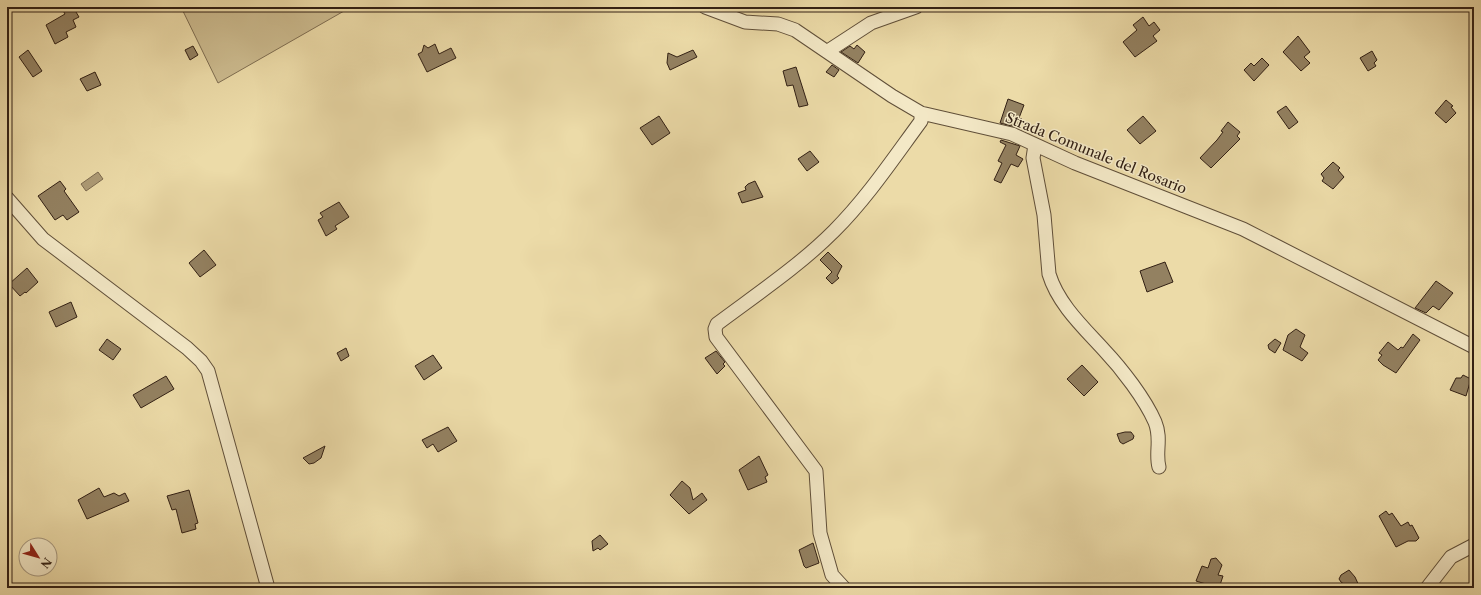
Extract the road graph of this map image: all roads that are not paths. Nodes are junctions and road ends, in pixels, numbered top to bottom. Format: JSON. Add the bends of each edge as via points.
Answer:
{"nodes":[{"id":1,"x":705,"y":7,"type":"edge"},
{"id":2,"x":916,"y":7,"type":"edge"},
{"id":3,"x":828,"y":51,"type":"junction"},
{"id":4,"x":921,"y":113,"type":"junction"},
{"id":5,"x":1035,"y":145,"type":"junction"},
{"id":6,"x":7,"y":198,"type":"edge"},
{"id":7,"x":1474,"y":347,"type":"edge"},
{"id":8,"x":1159,"y":467,"type":"dead end"},
{"id":9,"x":1474,"y":545,"type":"edge"},
{"id":10,"x":268,"y":588,"type":"edge"},
{"id":11,"x":844,"y":588,"type":"edge"},
{"id":12,"x":1427,"y":588,"type":"edge"}],
"edges":[{"from":1,"to":3,"type":"street","name":"Strada Comunale del Rosario","via":[[745,22],[778,24],[795,30]]},
{"from":2,"to":3,"type":"street","via":[[871,23]]},
{"from":3,"to":4,"type":"street","name":"Strada Comunale del Rosario"},
{"from":4,"to":5,"type":"street","name":"Strada Comunale del Rosario","via":[[1005,132]]},
{"from":4,"to":11,"type":"street","via":[[921,121],[854,210],[799,262],[718,324],[715,329],[716,337],[816,471],[820,533],[832,575]]},
{"from":5,"to":7,"type":"street","name":"Strada Comunale del Rosario","via":[[1075,164],[1243,229]]},
{"from":5,"to":8,"type":"street","via":[[1033,158],[1044,215],[1052,283],[1076,319],[1124,373],[1151,416],[1159,435]]},
{"from":6,"to":10,"type":"street","via":[[43,239],[187,348],[208,371]]},
{"from":9,"to":12,"type":"street","via":[[1451,557]]}]}
